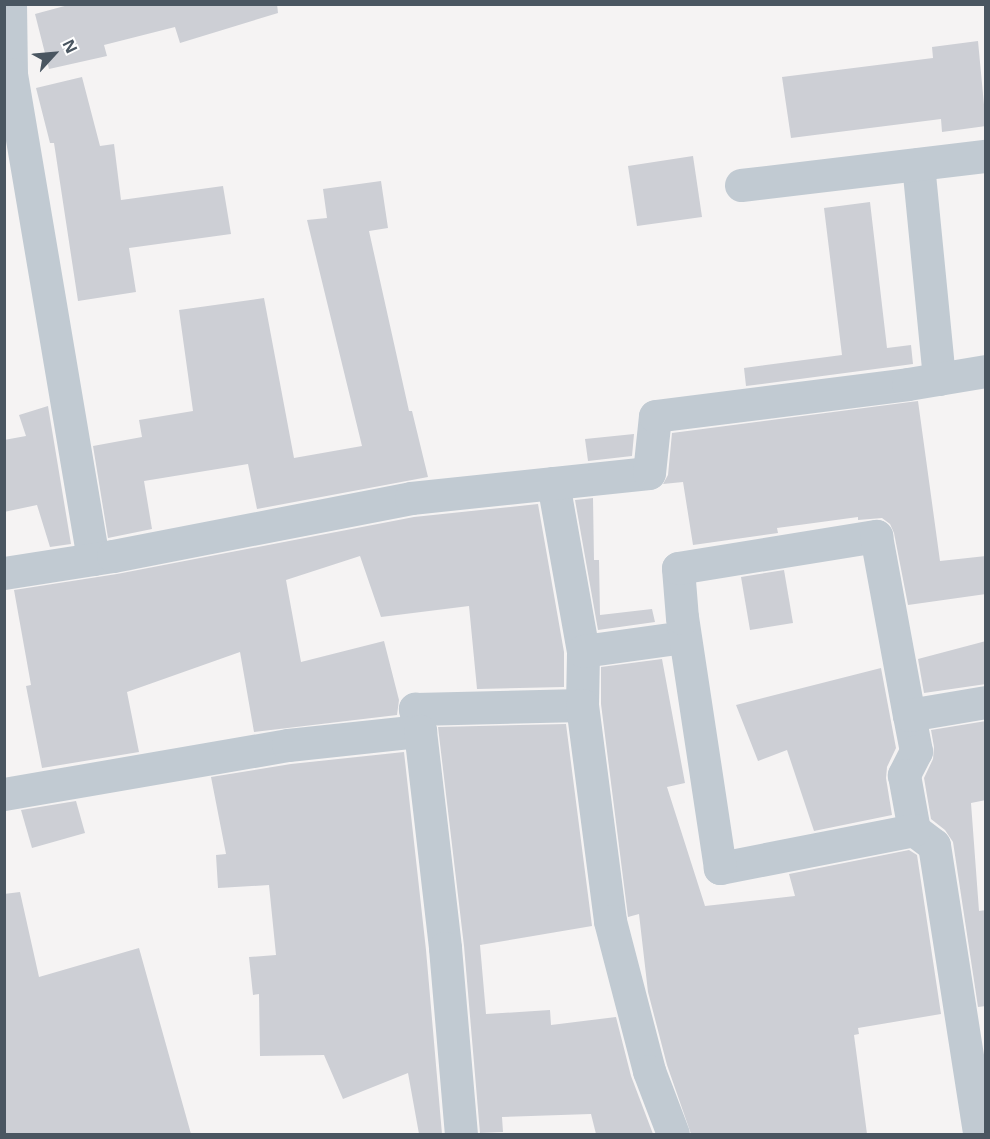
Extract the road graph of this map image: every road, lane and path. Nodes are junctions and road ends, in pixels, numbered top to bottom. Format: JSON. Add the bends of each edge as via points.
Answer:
{"nodes":[{"id":1,"x":10,"y":4,"type":"edge"},
{"id":2,"x":8,"y":75,"type":"edge"},
{"id":3,"x":986,"y":156,"type":"edge"},
{"id":4,"x":918,"y":164,"type":"junction"},
{"id":5,"x":741,"y":185,"type":"dead end"},
{"id":6,"x":986,"y":371,"type":"edge"},
{"id":7,"x":939,"y":379,"type":"junction"},
{"id":8,"x":553,"y":483,"type":"junction"},
{"id":9,"x":93,"y":559,"type":"junction"},
{"id":10,"x":4,"y":573,"type":"edge"},
{"id":11,"x":684,"y":638,"type":"junction"},
{"id":12,"x":583,"y":651,"type":"junction"},
{"id":13,"x":986,"y":702,"type":"edge"},
{"id":14,"x":582,"y":705,"type":"junction"},
{"id":15,"x":909,"y":715,"type":"junction"},
{"id":16,"x":420,"y":731,"type":"junction"},
{"id":17,"x":4,"y":794,"type":"edge"},
{"id":18,"x":914,"y":830,"type":"junction"},
{"id":19,"x":461,"y":1134,"type":"edge"},
{"id":20,"x":673,"y":1134,"type":"edge"},
{"id":21,"x":980,"y":1134,"type":"edge"}],
"edges":[{"from":1,"to":2,"type":"street"},
{"from":2,"to":9,"type":"street"},
{"from":3,"to":4,"type":"street"},
{"from":4,"to":5,"type":"street"},
{"from":4,"to":7,"type":"street"},
{"from":6,"to":7,"type":"street"},
{"from":7,"to":8,"type":"street","via":[[655,416],[649,473]]},
{"from":8,"to":9,"type":"street","via":[[411,498]]},
{"from":8,"to":12,"type":"street"},
{"from":9,"to":10,"type":"street"},
{"from":11,"to":12,"type":"street"},
{"from":11,"to":15,"type":"street","via":[[678,568],[876,536]]},
{"from":11,"to":18,"type":"street","via":[[720,867]]},
{"from":12,"to":14,"type":"street"},
{"from":13,"to":15,"type":"street"},
{"from":14,"to":16,"type":"street","via":[[415,709]]},
{"from":14,"to":20,"type":"street","via":[[610,921],[649,1071]]},
{"from":15,"to":18,"type":"street","via":[[916,751],[904,775]]},
{"from":16,"to":17,"type":"street","via":[[288,745]]},
{"from":16,"to":19,"type":"street"},
{"from":18,"to":21,"type":"street","via":[[934,845]]}]}
